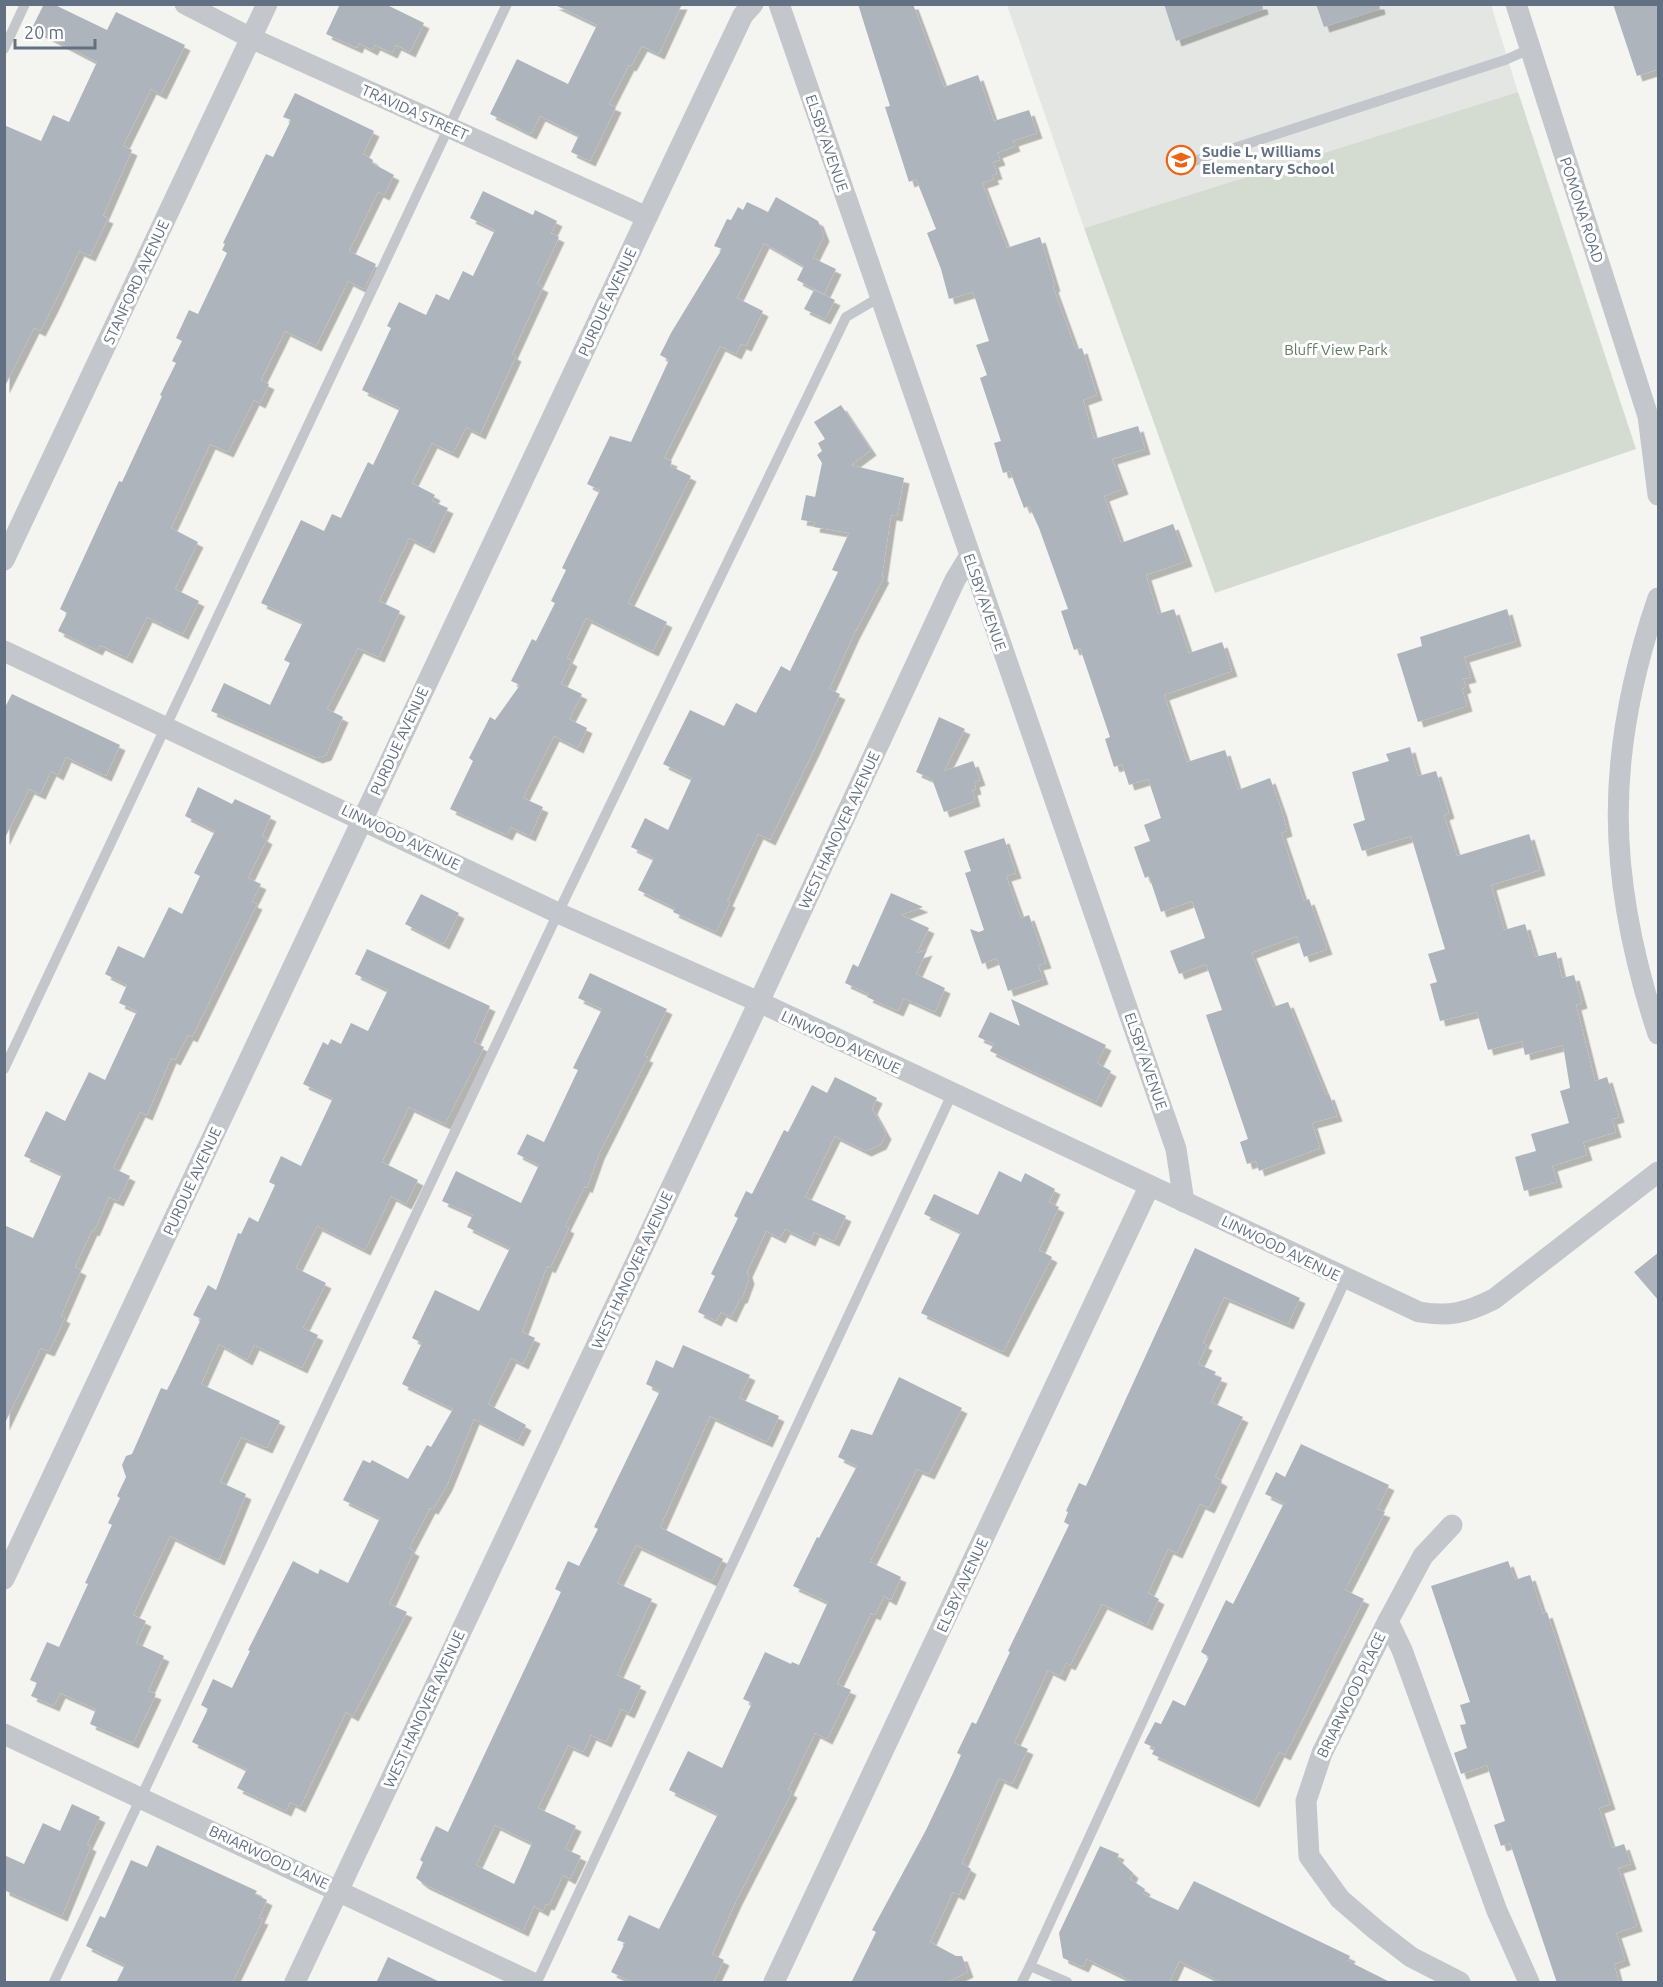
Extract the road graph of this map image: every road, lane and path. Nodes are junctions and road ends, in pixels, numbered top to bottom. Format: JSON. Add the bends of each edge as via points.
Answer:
{"nodes":[{"id":1,"x":25,"y":4,"type":"edge"},
{"id":2,"x":185,"y":4,"type":"edge"},
{"id":3,"x":267,"y":4,"type":"edge"},
{"id":4,"x":507,"y":4,"type":"edge"},
{"id":5,"x":753,"y":4,"type":"edge"},
{"id":6,"x":779,"y":4,"type":"edge"},
{"id":7,"x":1516,"y":4,"type":"edge"},
{"id":8,"x":251,"y":38,"type":"junction"},
{"id":9,"x":4,"y":49,"type":"edge"},
{"id":10,"x":1530,"y":49,"type":"junction"},
{"id":11,"x":448,"y":127,"type":"junction"},
{"id":12,"x":1188,"y":163,"type":"dead end"},
{"id":13,"x":647,"y":217,"type":"junction"},
{"id":14,"x":880,"y":297,"type":"junction"},
{"id":15,"x":1654,"y":422,"type":"edge"},
{"id":16,"x":1659,"y":495,"type":"edge"},
{"id":17,"x":969,"y":557,"type":"junction"},
{"id":18,"x":4,"y":560,"type":"edge"},
{"id":19,"x":1659,"y":598,"type":"edge"},
{"id":20,"x":4,"y":651,"type":"edge"},
{"id":21,"x":167,"y":727,"type":"junction"},
{"id":22,"x":363,"y":819,"type":"junction"},
{"id":23,"x":558,"y":913,"type":"junction"},
{"id":24,"x":759,"y":1002,"type":"junction"},
{"id":25,"x":1659,"y":1034,"type":"edge"},
{"id":26,"x":4,"y":1069,"type":"edge"},
{"id":27,"x":952,"y":1094,"type":"junction"},
{"id":28,"x":1659,"y":1172,"type":"edge"},
{"id":29,"x":1149,"y":1187,"type":"junction"},
{"id":30,"x":1184,"y":1202,"type":"junction"},
{"id":31,"x":1346,"y":1279,"type":"junction"},
{"id":32,"x":1452,"y":1525,"type":"dead end"},
{"id":33,"x":4,"y":1579,"type":"edge"},
{"id":34,"x":1388,"y":1621,"type":"junction"},
{"id":35,"x":4,"y":1734,"type":"edge"},
{"id":36,"x":143,"y":1797,"type":"junction"},
{"id":37,"x":339,"y":1890,"type":"junction"},
{"id":38,"x":1030,"y":1966,"type":"junction"},
{"id":39,"x":54,"y":1983,"type":"edge"},
{"id":40,"x":295,"y":1983,"type":"edge"},
{"id":41,"x":531,"y":1983,"type":"edge"},
{"id":42,"x":537,"y":1983,"type":"edge"},
{"id":43,"x":774,"y":1983,"type":"edge"},
{"id":44,"x":1022,"y":1983,"type":"edge"},
{"id":45,"x":1067,"y":1983,"type":"edge"},
{"id":46,"x":1460,"y":1983,"type":"edge"},
{"id":47,"x":1529,"y":1983,"type":"edge"}],
"edges":[{"from":1,"to":9,"type":"lane"},
{"from":2,"to":8,"type":"street","name":"TRAVIDA STREET"},
{"from":3,"to":8,"type":"street","name":"STANFORD AVENUE"},
{"from":4,"to":11,"type":"lane"},
{"from":5,"to":13,"type":"street","name":"PURDUE AVENUE","via":[[743,15]]},
{"from":6,"to":14,"type":"street","name":"ELSBY AVENUE"},
{"from":7,"to":10,"type":"street","name":"POMONA ROAD"},
{"from":8,"to":11,"type":"street","name":"TRAVIDA STREET"},
{"from":8,"to":18,"type":"street","name":"STANFORD AVENUE"},
{"from":10,"to":12,"type":"lane"},
{"from":10,"to":15,"type":"street","name":"POMONA ROAD"},
{"from":11,"to":13,"type":"street","name":"TRAVIDA STREET"},
{"from":11,"to":21,"type":"lane"},
{"from":13,"to":22,"type":"street","name":"PURDUE AVENUE"},
{"from":14,"to":17,"type":"street","name":"ELSBY AVENUE"},
{"from":14,"to":23,"type":"lane","via":[[846,317]]},
{"from":15,"to":16,"type":"street","name":"POMONA ROAD"},
{"from":17,"to":24,"type":"street","name":"WEST HANOVER AVENUE"},
{"from":17,"to":30,"type":"street","name":"ELSBY AVENUE","via":[[1176,1149]]},
{"from":19,"to":25,"type":"street","via":[[1628,708],[1620,756],[1617,816],[1621,878],[1632,942]]},
{"from":20,"to":21,"type":"street","name":"LINWOOD AVENUE"},
{"from":21,"to":22,"type":"street","name":"LINWOOD AVENUE"},
{"from":21,"to":26,"type":"lane"},
{"from":22,"to":23,"type":"street","name":"LINWOOD AVENUE"},
{"from":22,"to":33,"type":"street","name":"PURDUE AVENUE"},
{"from":23,"to":24,"type":"street","name":"LINWOOD AVENUE"},
{"from":23,"to":36,"type":"lane"},
{"from":24,"to":27,"type":"street","name":"LINWOOD AVENUE"},
{"from":24,"to":37,"type":"street","name":"WEST HANOVER AVENUE"},
{"from":27,"to":29,"type":"street","name":"LINWOOD AVENUE"},
{"from":27,"to":42,"type":"lane"},
{"from":28,"to":31,"type":"street","name":"LINWOOD AVENUE","via":[[1494,1299],[1470,1311],[1443,1316],[1419,1312]]},
{"from":29,"to":30,"type":"street","name":"LINWOOD AVENUE"},
{"from":29,"to":43,"type":"street","name":"ELSBY AVENUE"},
{"from":30,"to":31,"type":"street","name":"LINWOOD AVENUE"},
{"from":31,"to":38,"type":"lane"},
{"from":32,"to":34,"type":"street","name":"BRIARWOOD PLACE","via":[[1423,1556]]},
{"from":34,"to":46,"type":"street","name":"BRIARWOOD PLACE","via":[[1322,1753],[1306,1801],[1309,1856],[1340,1899],[1376,1930],[1411,1958]]},
{"from":34,"to":47,"type":"street","name":"BRIARWOOD PLACE","via":[[1497,1911]]},
{"from":35,"to":36,"type":"street","name":"BRIARWOOD LANE"},
{"from":36,"to":37,"type":"street","name":"BRIARWOOD LANE"},
{"from":36,"to":39,"type":"lane"},
{"from":37,"to":40,"type":"street","name":"WEST HANOVER AVENUE"},
{"from":37,"to":41,"type":"street","name":"BRIARWOOD LANE"},
{"from":38,"to":44,"type":"lane"},
{"from":38,"to":45,"type":"lane"}]}
